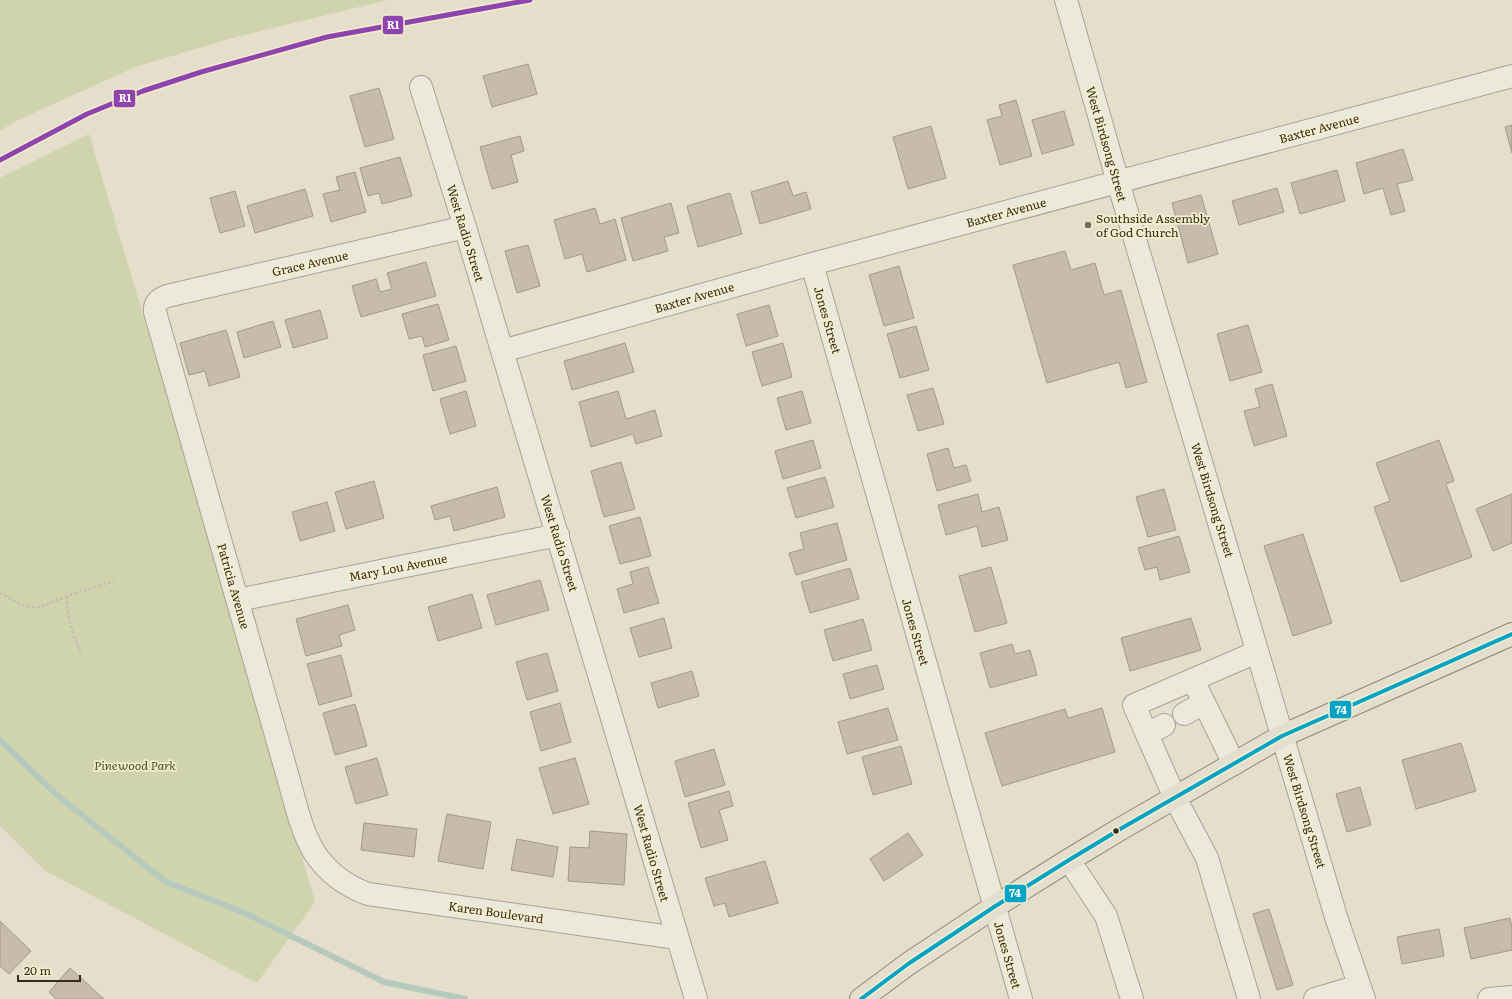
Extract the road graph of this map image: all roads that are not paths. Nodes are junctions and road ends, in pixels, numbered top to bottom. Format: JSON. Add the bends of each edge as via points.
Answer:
{"nodes":[{"id":1,"x":1066,"y":0,"type":"edge"},
{"id":2,"x":1512,"y":76,"type":"edge"},
{"id":3,"x":421,"y":88,"type":"dead end"},
{"id":4,"x":1118,"y":182,"type":"junction"},
{"id":5,"x":465,"y":227,"type":"junction"},
{"id":6,"x":812,"y":264,"type":"junction"},
{"id":7,"x":156,"y":302,"type":"joint"},
{"id":8,"x":502,"y":351,"type":"junction"},
{"id":9,"x":558,"y":535,"type":"junction"},
{"id":10,"x":238,"y":600,"type":"junction"},
{"id":11,"x":1512,"y":634,"type":"edge"},
{"id":12,"x":1257,"y":652,"type":"junction"},
{"id":13,"x":1192,"y":680,"type":"junction"},
{"id":14,"x":1204,"y":703,"type":"junction"},
{"id":15,"x":1184,"y":714,"type":"dead end"},
{"id":16,"x":1282,"y":736,"type":"junction"},
{"id":17,"x":1234,"y":764,"type":"junction"},
{"id":18,"x":1175,"y":798,"type":"junction"},
{"id":19,"x":1069,"y":860,"type":"junction"},
{"id":20,"x":324,"y":865,"type":"joint"},
{"id":21,"x":994,"y":907,"type":"junction"},
{"id":22,"x":677,"y":938,"type":"junction"},
{"id":23,"x":1362,"y":992,"type":"edge"},
{"id":24,"x":1512,"y":996,"type":"edge"},
{"id":25,"x":696,"y":999,"type":"edge"},
{"id":26,"x":861,"y":999,"type":"edge"},
{"id":27,"x":1020,"y":999,"type":"edge"},
{"id":28,"x":1132,"y":999,"type":"edge"},
{"id":29,"x":1249,"y":999,"type":"edge"},
{"id":30,"x":1315,"y":999,"type":"edge"},
{"id":31,"x":1489,"y":999,"type":"edge"}],
"edges":[{"from":1,"to":4,"type":"street","name":"West Birdsong Street"},
{"from":2,"to":4,"type":"street","name":"Baxter Avenue"},
{"from":3,"to":5,"type":"street","name":"West Radio Street"},
{"from":4,"to":6,"type":"street","name":"Baxter Avenue"},
{"from":4,"to":12,"type":"street","name":"West Birdsong Street"},
{"from":5,"to":7,"type":"street","name":"Grace Avenue","via":[[167,296]]},
{"from":5,"to":8,"type":"street","name":"West Radio Street"},
{"from":6,"to":8,"type":"street","name":"Baxter Avenue"},
{"from":6,"to":21,"type":"street","name":"Jones Street"},
{"from":7,"to":10,"type":"street","name":"Patricia Avenue","via":[[156,316]]},
{"from":8,"to":9,"type":"street","name":"West Radio Street"},
{"from":9,"to":10,"type":"street","name":"Mary Lou Avenue"},
{"from":9,"to":22,"type":"street","name":"West Radio Street"},
{"from":10,"to":20,"type":"street","name":"Patricia Avenue","via":[[294,800],[310,844]]},
{"from":11,"to":16,"type":"main road"},
{"from":12,"to":13,"type":"street"},
{"from":12,"to":16,"type":"street","name":"West Birdsong Street"},
{"from":13,"to":14,"type":"street"},
{"from":13,"to":18,"type":"street","via":[[1134,705],[1155,730]]},
{"from":14,"to":15,"type":"street"},
{"from":14,"to":17,"type":"street"},
{"from":16,"to":17,"type":"main road"},
{"from":16,"to":23,"type":"street","name":"West Birdsong Street","via":[[1336,917]]},
{"from":17,"to":18,"type":"main road"},
{"from":18,"to":19,"type":"main road"},
{"from":18,"to":29,"type":"street","via":[[1207,858]]},
{"from":19,"to":21,"type":"main road"},
{"from":19,"to":28,"type":"street","via":[[1106,916]]},
{"from":20,"to":22,"type":"street","name":"Karen Boulevard","via":[[342,882],[368,894]]},
{"from":21,"to":26,"type":"main road","via":[[908,964]]},
{"from":21,"to":27,"type":"street","name":"Jones Street"},
{"from":22,"to":25,"type":"street","name":"West Radio Street"},
{"from":23,"to":30,"type":"street"},
{"from":24,"to":31,"type":"street"}]}
